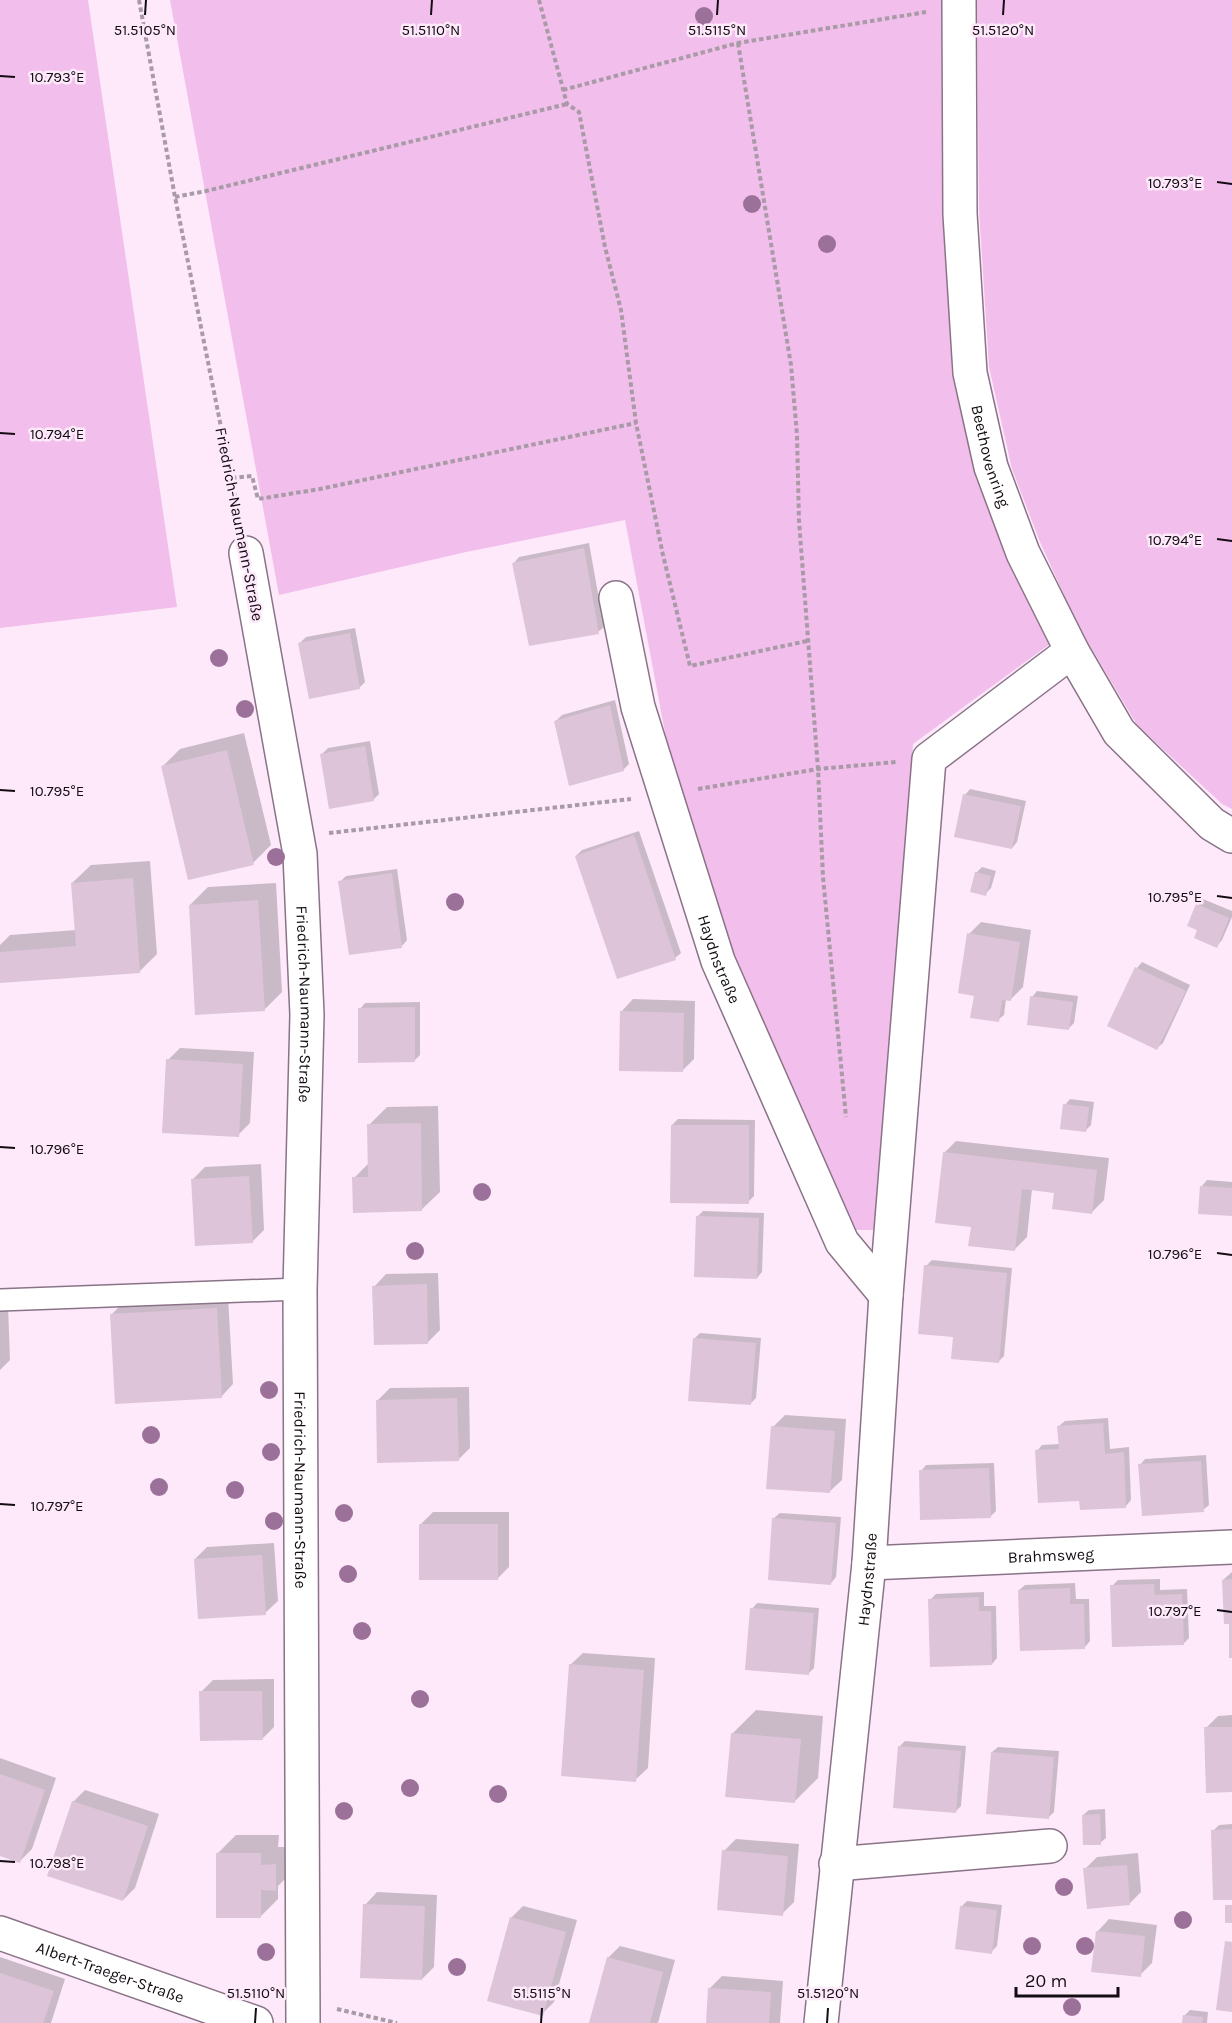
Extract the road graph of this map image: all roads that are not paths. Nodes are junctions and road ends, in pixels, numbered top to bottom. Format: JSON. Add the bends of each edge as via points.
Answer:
{"nodes":[{"id":1,"x":959,"y":5,"type":"edge"},
{"id":2,"x":246,"y":553,"type":"road end"},
{"id":3,"x":616,"y":598,"type":"dead end"},
{"id":4,"x":1072,"y":651,"type":"junction"},
{"id":5,"x":1232,"y":836,"type":"edge"},
{"id":6,"x":300,"y":1289,"type":"junction"},
{"id":7,"x":886,"y":1295,"type":"junction"},
{"id":8,"x":0,"y":1300,"type":"edge"},
{"id":9,"x":1232,"y":1547,"type":"edge"},
{"id":10,"x":868,"y":1563,"type":"junction"},
{"id":11,"x":1050,"y":1846,"type":"dead end"},
{"id":12,"x":836,"y":1864,"type":"junction"},
{"id":13,"x":0,"y":1933,"type":"edge"},
{"id":14,"x":303,"y":2012,"type":"edge"},
{"id":15,"x":256,"y":2023,"type":"edge"},
{"id":16,"x":821,"y":2023,"type":"edge"}],
"edges":[{"from":1,"to":4,"type":"street","name":"Beethovenring","via":[[960,214],[970,373],[991,467],[1023,553]]},
{"from":2,"to":6,"type":"street","name":"Friedrich-Naumann-Straße","via":[[300,854],[307,1015]]},
{"from":3,"to":7,"type":"street","name":"Haydnstraße","via":[[638,707],[718,961],[842,1242]]},
{"from":4,"to":5,"type":"street","name":"Beethovenring","via":[[1119,732],[1212,824]]},
{"from":4,"to":7,"type":"street","name":"Haydnstraße","via":[[929,759]]},
{"from":6,"to":8,"type":"lane"},
{"from":6,"to":14,"type":"street","name":"Friedrich-Naumann-Straße"},
{"from":7,"to":10,"type":"street","name":"Haydnstraße"},
{"from":9,"to":10,"type":"street","name":"Brahmsweg"},
{"from":10,"to":12,"type":"street","name":"Haydnstraße"},
{"from":11,"to":12,"type":"street"},
{"from":12,"to":16,"type":"street","name":"Haydnstraße"},
{"from":13,"to":15,"type":"street","name":"Albert-Traeger-Straße"}]}
